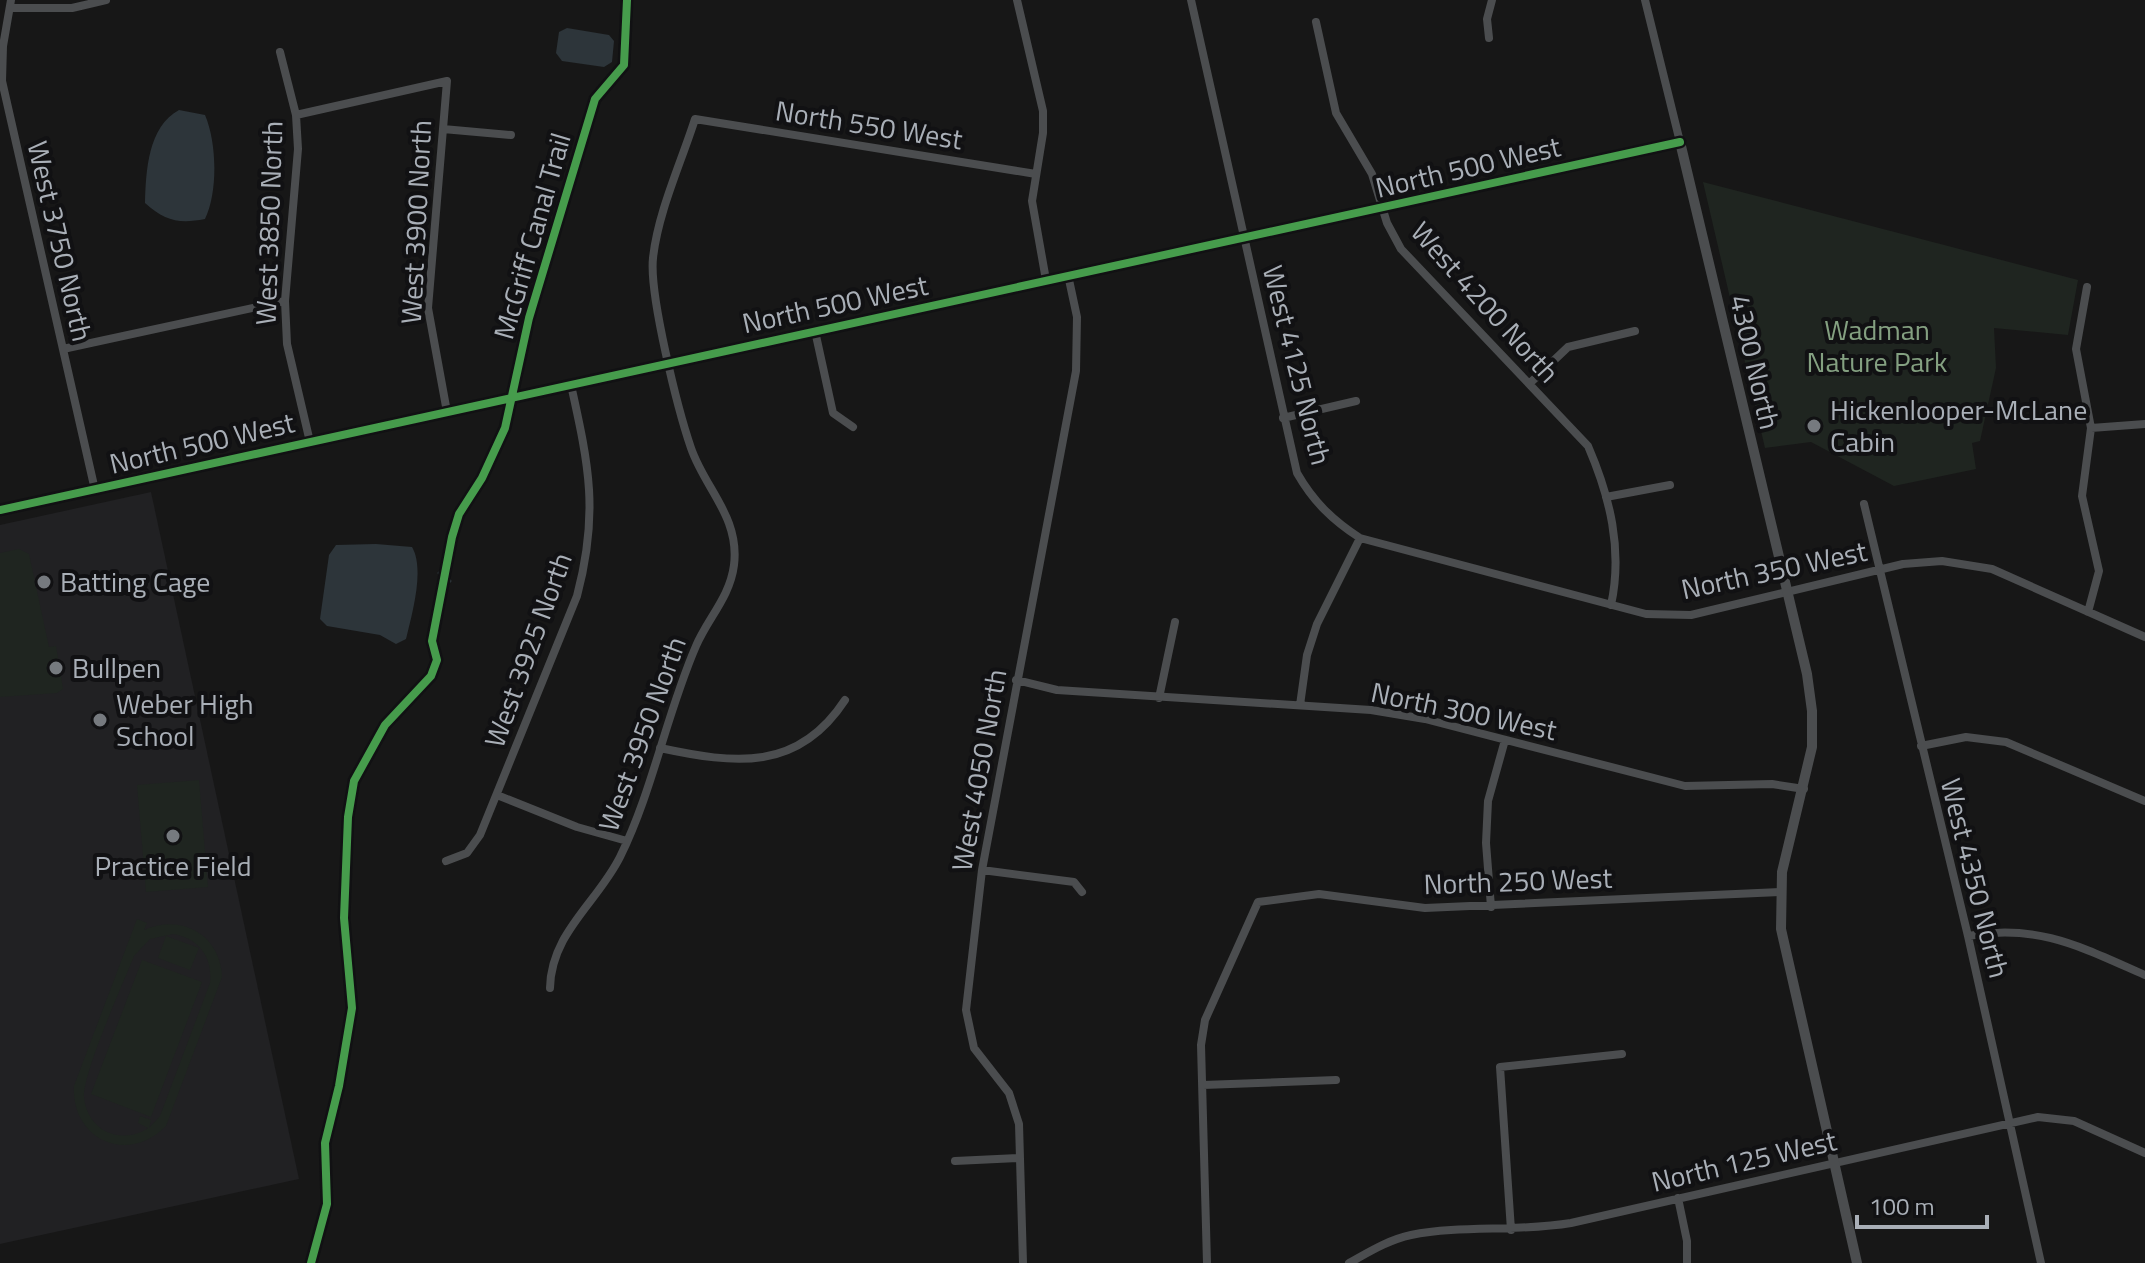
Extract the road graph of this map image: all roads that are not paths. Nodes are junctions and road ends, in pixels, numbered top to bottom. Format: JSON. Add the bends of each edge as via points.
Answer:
{"nodes":[{"id":1,"x":106,"y":0,"type":"edge"},
{"id":2,"x":1017,"y":0,"type":"edge"},
{"id":3,"x":1191,"y":0,"type":"edge"},
{"id":4,"x":1492,"y":0,"type":"edge"},
{"id":5,"x":1645,"y":0,"type":"edge"},
{"id":6,"x":11,"y":4,"type":"edge"},
{"id":7,"x":1316,"y":22,"type":"dead end"},
{"id":8,"x":1489,"y":38,"type":"dead end"},
{"id":9,"x":280,"y":52,"type":"dead end"},
{"id":10,"x":4,"y":115,"type":"edge"},
{"id":11,"x":296,"y":115,"type":"junction"},
{"id":12,"x":695,"y":119,"type":"joint"},
{"id":13,"x":443,"y":129,"type":"junction"},
{"id":14,"x":511,"y":135,"type":"dead end"},
{"id":15,"x":1680,"y":142,"type":"junction"},
{"id":16,"x":1036,"y":174,"type":"junction"},
{"id":17,"x":1382,"y":208,"type":"junction"},
{"id":18,"x":1244,"y":239,"type":"junction"},
{"id":19,"x":1068,"y":275,"type":"junction"},
{"id":20,"x":1046,"y":280,"type":"junction"},
{"id":21,"x":2087,"y":287,"type":"dead end"},
{"id":22,"x":285,"y":301,"type":"junction"},
{"id":23,"x":815,"y":331,"type":"junction"},
{"id":24,"x":1635,"y":331,"type":"dead end"},
{"id":25,"x":63,"y":349,"type":"junction"},
{"id":26,"x":670,"y":363,"type":"junction"},
{"id":27,"x":1529,"y":384,"type":"junction"},
{"id":28,"x":571,"y":385,"type":"junction"},
{"id":29,"x":1356,"y":401,"type":"dead end"},
{"id":30,"x":447,"y":412,"type":"junction"},
{"id":31,"x":1283,"y":418,"type":"junction"},
{"id":32,"x":2145,"y":424,"type":"edge"},
{"id":33,"x":853,"y":427,"type":"dead end"},
{"id":34,"x":2091,"y":428,"type":"junction"},
{"id":35,"x":310,"y":442,"type":"junction"},
{"id":36,"x":1670,"y":485,"type":"dead end"},
{"id":37,"x":95,"y":490,"type":"junction"},
{"id":38,"x":1606,"y":497,"type":"junction"},
{"id":39,"x":1864,"y":504,"type":"dead end"},
{"id":40,"x":0,"y":510,"type":"edge"},
{"id":41,"x":1360,"y":538,"type":"junction"},
{"id":42,"x":1878,"y":570,"type":"junction"},
{"id":43,"x":1788,"y":591,"type":"junction"},
{"id":44,"x":1611,"y":605,"type":"junction"},
{"id":45,"x":2088,"y":612,"type":"junction"},
{"id":46,"x":1175,"y":622,"type":"dead end"},
{"id":47,"x":2145,"y":637,"type":"edge"},
{"id":48,"x":1016,"y":680,"type":"junction"},
{"id":49,"x":1159,"y":698,"type":"junction"},
{"id":50,"x":845,"y":700,"type":"dead end"},
{"id":51,"x":1300,"y":705,"type":"junction"},
{"id":52,"x":1505,"y":740,"type":"junction"},
{"id":53,"x":1921,"y":746,"type":"junction"},
{"id":54,"x":660,"y":748,"type":"junction"},
{"id":55,"x":1804,"y":789,"type":"junction"},
{"id":56,"x":497,"y":795,"type":"junction"},
{"id":57,"x":2145,"y":801,"type":"edge"},
{"id":58,"x":627,"y":841,"type":"junction"},
{"id":59,"x":446,"y":861,"type":"dead end"},
{"id":60,"x":982,"y":870,"type":"junction"},
{"id":61,"x":1082,"y":892,"type":"dead end"},
{"id":62,"x":1780,"y":892,"type":"junction"},
{"id":63,"x":1491,"y":907,"type":"junction"},
{"id":64,"x":1968,"y":936,"type":"junction"},
{"id":65,"x":2145,"y":975,"type":"edge"},
{"id":66,"x":550,"y":988,"type":"dead end"},
{"id":67,"x":1622,"y":1054,"type":"dead end"},
{"id":68,"x":1336,"y":1080,"type":"dead end"},
{"id":69,"x":1203,"y":1085,"type":"junction"},
{"id":70,"x":2008,"y":1121,"type":"junction"},
{"id":71,"x":2145,"y":1153,"type":"edge"},
{"id":72,"x":1020,"y":1158,"type":"junction"},
{"id":73,"x":955,"y":1161,"type":"dead end"},
{"id":74,"x":1834,"y":1163,"type":"junction"},
{"id":75,"x":1678,"y":1198,"type":"junction"},
{"id":76,"x":1511,"y":1230,"type":"junction"},
{"id":77,"x":1023,"y":1263,"type":"edge"},
{"id":78,"x":1207,"y":1263,"type":"edge"},
{"id":79,"x":1349,"y":1263,"type":"edge"},
{"id":80,"x":1687,"y":1263,"type":"edge"},
{"id":81,"x":1857,"y":1263,"type":"edge"},
{"id":82,"x":2041,"y":1263,"type":"edge"}],
"edges":[{"from":1,"to":6,"type":"street","via":[[72,8]]},
{"from":2,"to":16,"type":"street","via":[[1043,111]]},
{"from":3,"to":18,"type":"street","name":"West 4125 North"},
{"from":4,"to":8,"type":"street"},
{"from":5,"to":15,"type":"street"},
{"from":6,"to":10,"type":"street","name":"West 3750 North","via":[[2,58]]},
{"from":7,"to":17,"type":"street","name":"West 4200 North","via":[[1336,113],[1372,174]]},
{"from":9,"to":11,"type":"street","name":"West 3850 North"},
{"from":10,"to":25,"type":"street","name":"West 3750 North"},
{"from":11,"to":13,"type":"street","name":"West 3900 North","via":[[447,81]]},
{"from":11,"to":22,"type":"street","name":"West 3850 North","via":[[298,149]]},
{"from":12,"to":16,"type":"street","name":"North 550 West"},
{"from":12,"to":26,"type":"street","name":"West 3950 North","via":[[653,260]]},
{"from":13,"to":14,"type":"street"},
{"from":13,"to":30,"type":"street","name":"West 3900 North","via":[[428,308]]},
{"from":15,"to":17,"type":"street","name":"North 500 West"},
{"from":15,"to":43,"type":"street","name":"4300 North"},
{"from":16,"to":20,"type":"street","via":[[1034,223]]},
{"from":17,"to":18,"type":"street","name":"North 500 West"},
{"from":17,"to":27,"type":"street","name":"West 4200 North","via":[[1401,249]]},
{"from":18,"to":19,"type":"street","name":"North 500 West"},
{"from":18,"to":31,"type":"street","name":"West 4125 North"},
{"from":19,"to":20,"type":"street","name":"North 500 West"},
{"from":19,"to":48,"type":"street","name":"West 4050 North","via":[[1077,317],[1076,371]]},
{"from":20,"to":23,"type":"street","name":"North 500 West"},
{"from":21,"to":34,"type":"street","via":[[2076,349]]},
{"from":22,"to":25,"type":"street"},
{"from":22,"to":35,"type":"street","name":"West 3850 North","via":[[287,344]]},
{"from":23,"to":26,"type":"street","name":"North 500 West"},
{"from":23,"to":33,"type":"street","via":[[833,413]]},
{"from":24,"to":27,"type":"street","via":[[1568,347]]},
{"from":25,"to":37,"type":"street","name":"West 3750 North"},
{"from":26,"to":28,"type":"street","name":"North 500 West"},
{"from":26,"to":54,"type":"street","name":"West 3950 North","via":[[690,445],[730,521],[734,564],[729,587],[697,644]]},
{"from":27,"to":38,"type":"street","name":"West 4200 North","via":[[1588,446]]},
{"from":28,"to":30,"type":"street","name":"North 500 West"},
{"from":28,"to":56,"type":"street","name":"West 3925 North","via":[[590,474],[588,556]]},
{"from":29,"to":31,"type":"street"},
{"from":30,"to":35,"type":"street","name":"North 500 West"},
{"from":31,"to":41,"type":"street","name":"West 4125 North","via":[[1297,473],[1309,494]]},
{"from":32,"to":34,"type":"street"},
{"from":34,"to":45,"type":"street","via":[[2082,496],[2099,571]]},
{"from":35,"to":37,"type":"street","name":"North 500 West"},
{"from":36,"to":38,"type":"street"},
{"from":37,"to":40,"type":"street","name":"North 500 West"},
{"from":38,"to":44,"type":"street","name":"West 4200 North","via":[[1618,551]]},
{"from":39,"to":42,"type":"street","name":"West 4350 North"},
{"from":41,"to":44,"type":"street","name":"North 350 West"},
{"from":41,"to":51,"type":"street","via":[[1317,624]]},
{"from":42,"to":43,"type":"street","name":"North 350 West"},
{"from":42,"to":45,"type":"street","name":"North 350 West","via":[[1942,561],[1992,569]]},
{"from":42,"to":53,"type":"street","name":"West 4350 North"},
{"from":43,"to":44,"type":"street","name":"North 350 West","via":[[1691,615],[1646,614]]},
{"from":43,"to":55,"type":"street","name":"4300 North","via":[[1812,711]]},
{"from":45,"to":47,"type":"street","name":"North 350 West"},
{"from":46,"to":49,"type":"street"},
{"from":48,"to":49,"type":"street","name":"North 300 West","via":[[1057,690]]},
{"from":48,"to":60,"type":"street","name":"West 4050 North"},
{"from":49,"to":51,"type":"street","name":"North 300 West"},
{"from":50,"to":54,"type":"street","via":[[830,723],[785,752],[736,761]]},
{"from":51,"to":52,"type":"street","name":"North 300 West","via":[[1425,719]]},
{"from":52,"to":55,"type":"street","name":"North 300 West","via":[[1685,786],[1772,784]]},
{"from":52,"to":63,"type":"street","via":[[1488,801]]},
{"from":53,"to":57,"type":"street","via":[[1966,737],[2006,742]]},
{"from":53,"to":64,"type":"street","name":"West 4350 North"},
{"from":54,"to":58,"type":"street","name":"West 3950 North"},
{"from":55,"to":62,"type":"street","name":"4300 North","via":[[1786,848]]},
{"from":56,"to":58,"type":"street"},
{"from":56,"to":59,"type":"street","name":"West 3925 North","via":[[474,844],[467,853]]},
{"from":58,"to":66,"type":"street","name":"West 3950 North","via":[[607,880],[558,948]]},
{"from":60,"to":61,"type":"street","via":[[1074,882]]},
{"from":60,"to":72,"type":"street","name":"West 4050 North","via":[[966,1024],[974,1048],[1009,1093],[1019,1124]]},
{"from":62,"to":63,"type":"street","name":"North 250 West"},
{"from":62,"to":74,"type":"street","name":"4300 North","via":[[1786,959]]},
{"from":63,"to":69,"type":"street","name":"North 250 West","via":[[1425,908],[1319,894],[1258,902],[1205,1020]]},
{"from":64,"to":65,"type":"street","via":[[2026,931],[2058,938]]},
{"from":64,"to":70,"type":"street","name":"West 4350 North"},
{"from":67,"to":76,"type":"street","via":[[1500,1067]]},
{"from":68,"to":69,"type":"street"},
{"from":69,"to":78,"type":"street"},
{"from":70,"to":71,"type":"street","name":"North 125 West","via":[[2056,1117]]},
{"from":70,"to":74,"type":"street","name":"North 125 West"},
{"from":70,"to":82,"type":"street","name":"West 4350 North"},
{"from":72,"to":73,"type":"street"},
{"from":72,"to":77,"type":"street","name":"West 4050 North"},
{"from":74,"to":75,"type":"street","name":"North 125 West"},
{"from":74,"to":81,"type":"street","name":"4300 North"},
{"from":75,"to":76,"type":"street","name":"North 125 West","via":[[1571,1223]]},
{"from":75,"to":80,"type":"street"},
{"from":76,"to":79,"type":"street","name":"North 125 West","via":[[1413,1235]]}]}
